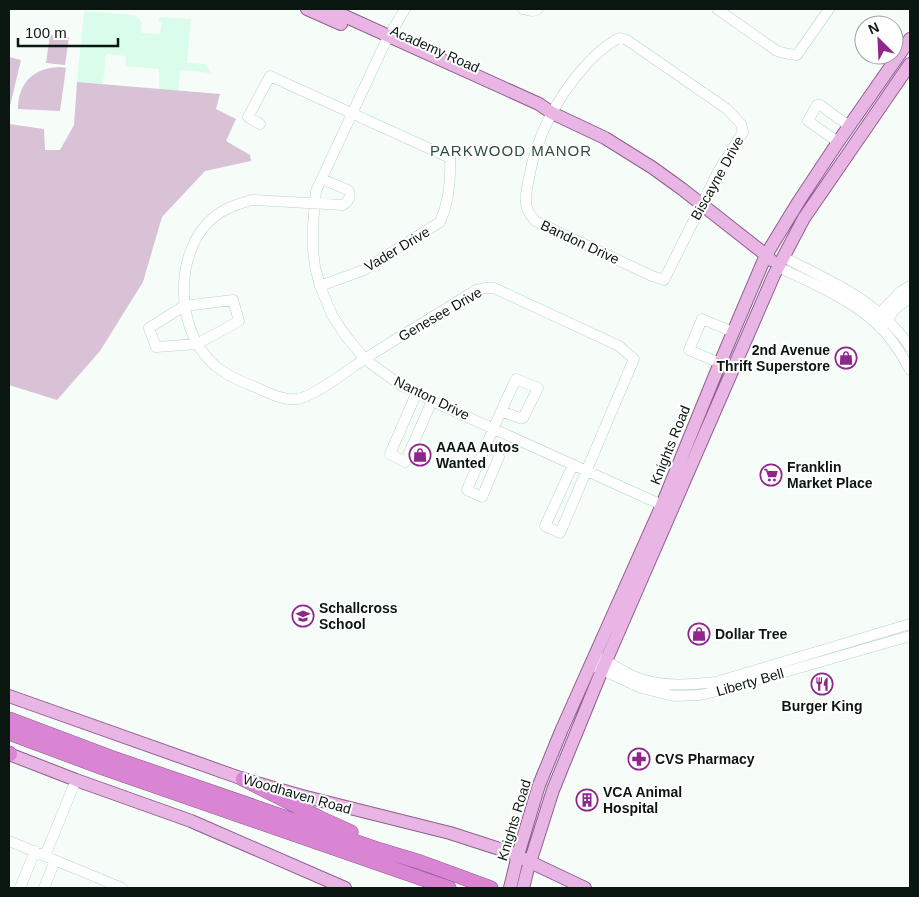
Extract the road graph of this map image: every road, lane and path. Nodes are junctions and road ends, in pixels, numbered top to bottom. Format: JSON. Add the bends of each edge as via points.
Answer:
{"nodes":[{"id":1,"x":307,"y":9,"type":"edge"},
{"id":2,"x":329,"y":9,"type":"edge"},
{"id":3,"x":405,"y":9,"type":"edge"},
{"id":4,"x":523,"y":9,"type":"edge"},
{"id":5,"x":538,"y":9,"type":"edge"},
{"id":6,"x":717,"y":9,"type":"edge"},
{"id":7,"x":830,"y":9,"type":"edge"},
{"id":8,"x":623,"y":39,"type":"joint"},
{"id":9,"x":910,"y":39,"type":"edge"},
{"id":10,"x":388,"y":40,"type":"junction"},
{"id":11,"x":910,"y":64,"type":"edge"},
{"id":12,"x":552,"y":113,"type":"junction"},
{"id":13,"x":353,"y":114,"type":"junction"},
{"id":14,"x":260,"y":124,"type":"dead end"},
{"id":15,"x":850,"y":126,"type":"junction"},
{"id":16,"x":862,"y":134,"type":"junction"},
{"id":17,"x":838,"y":142,"type":"junction"},
{"id":18,"x":322,"y":179,"type":"junction"},
{"id":19,"x":315,"y":203,"type":"junction"},
{"id":20,"x":702,"y":204,"type":"junction"},
{"id":21,"x":766,"y":255,"type":"junction"},
{"id":22,"x":781,"y":262,"type":"junction"},
{"id":23,"x":663,"y":280,"type":"joint"},
{"id":24,"x":320,"y":286,"type":"junction"},
{"id":25,"x":910,"y":286,"type":"edge"},
{"id":26,"x":910,"y":297,"type":"edge"},
{"id":27,"x":184,"y":306,"type":"junction"},
{"id":28,"x":876,"y":317,"type":"junction"},
{"id":29,"x":888,"y":320,"type":"junction"},
{"id":30,"x":882,"y":329,"type":"junction"},
{"id":31,"x":733,"y":332,"type":"junction"},
{"id":32,"x":197,"y":344,"type":"junction"},
{"id":33,"x":910,"y":346,"type":"edge"},
{"id":34,"x":365,"y":359,"type":"junction"},
{"id":35,"x":720,"y":364,"type":"junction"},
{"id":36,"x":910,"y":370,"type":"edge"},
{"id":37,"x":417,"y":392,"type":"junction"},
{"id":38,"x":432,"y":401,"type":"junction"},
{"id":39,"x":501,"y":411,"type":"dead end"},
{"id":40,"x":493,"y":428,"type":"junction"},
{"id":41,"x":486,"y":444,"type":"junction"},
{"id":42,"x":573,"y":465,"type":"junction"},
{"id":43,"x":586,"y":470,"type":"junction"},
{"id":44,"x":662,"y":505,"type":"junction"},
{"id":45,"x":910,"y":624,"type":"edge"},
{"id":46,"x":910,"y":636,"type":"edge"},
{"id":47,"x":599,"y":663,"type":"junction"},
{"id":48,"x":9,"y":696,"type":"edge"},
{"id":49,"x":9,"y":719,"type":"edge"},
{"id":50,"x":9,"y":733,"type":"edge"},
{"id":51,"x":9,"y":754,"type":"edge"},
{"id":52,"x":243,"y":779,"type":"junction"},
{"id":53,"x":76,"y":780,"type":"junction"},
{"id":54,"x":9,"y":841,"type":"edge"},
{"id":55,"x":35,"y":851,"type":"junction"},
{"id":56,"x":45,"y":856,"type":"junction"},
{"id":57,"x":55,"y":861,"type":"junction"},
{"id":58,"x":420,"y":862,"type":"junction"},
{"id":59,"x":522,"y":864,"type":"junction"},
{"id":60,"x":20,"y":888,"type":"edge"},
{"id":61,"x":44,"y":888,"type":"edge"},
{"id":62,"x":122,"y":888,"type":"edge"},
{"id":63,"x":345,"y":888,"type":"edge"},
{"id":64,"x":449,"y":888,"type":"edge"},
{"id":65,"x":491,"y":888,"type":"edge"},
{"id":66,"x":510,"y":888,"type":"edge"},
{"id":67,"x":523,"y":888,"type":"edge"},
{"id":68,"x":585,"y":888,"type":"edge"}],
"edges":[{"from":1,"to":10,"type":"main road","name":"Academy Road"},
{"from":2,"to":10,"type":"main road","name":"Academy Road"},
{"from":3,"to":10,"type":"street","name":"Nanton Drive"},
{"from":4,"to":5,"type":"street"},
{"from":6,"to":7,"type":"street","via":[[777,51],[796,55]]},
{"from":8,"to":12,"type":"street","name":"Bandon Drive","via":[[611,42],[595,55],[574,78]]},
{"from":8,"to":20,"type":"street","name":"Biscayne Drive","via":[[727,109],[741,124],[743,132]]},
{"from":9,"to":15,"type":"main road","name":"Knights Road"},
{"from":10,"to":12,"type":"main road","name":"Academy Road","via":[[539,104]]},
{"from":10,"to":13,"type":"street","name":"Nanton Drive"},
{"from":11,"to":16,"type":"main road","name":"Knights Road"},
{"from":12,"to":20,"type":"main road","name":"Academy Road","via":[[627,151]]},
{"from":12,"to":23,"type":"street","name":"Bandon Drive","via":[[531,165],[525,197],[527,211],[535,221]]},
{"from":13,"to":14,"type":"street","via":[[270,76],[248,117]]},
{"from":13,"to":18,"type":"street","name":"Nanton Drive"},
{"from":13,"to":24,"type":"street","name":"Vader Drive","via":[[450,158],[450,186],[440,222],[364,270]]},
{"from":15,"to":16,"type":"main road"},
{"from":15,"to":17,"type":"main road","name":"Knights Road"},
{"from":15,"to":17,"type":"street","via":[[817,105],[808,121]]},
{"from":16,"to":22,"type":"main road","name":"Knights Road","via":[[804,218]]},
{"from":17,"to":21,"type":"main road","name":"Knights Road"},
{"from":18,"to":19,"type":"street","name":"Nanton Drive"},
{"from":18,"to":19,"type":"street","via":[[348,190],[350,197],[343,206]]},
{"from":19,"to":24,"type":"street","name":"Nanton Drive","via":[[312,249]]},
{"from":19,"to":27,"type":"street","via":[[252,200],[226,209],[214,218],[193,246],[184,283]]},
{"from":20,"to":21,"type":"main road","name":"Academy Road"},
{"from":20,"to":23,"type":"street","name":"Biscayne Drive"},
{"from":21,"to":22,"type":"main road"},
{"from":21,"to":31,"type":"main road","name":"Knights Road"},
{"from":22,"to":28,"type":"street","via":[[851,292]]},
{"from":22,"to":47,"type":"main road","name":"Knights Road"},
{"from":24,"to":34,"type":"street","name":"Nanton Drive","via":[[344,335]]},
{"from":25,"to":28,"type":"street"},
{"from":26,"to":29,"type":"street","via":[[894,310]]},
{"from":27,"to":32,"type":"street"},
{"from":27,"to":32,"type":"street","via":[[149,328],[156,347]]},
{"from":27,"to":32,"type":"street","via":[[233,300],[239,321]]},
{"from":28,"to":29,"type":"street"},
{"from":28,"to":30,"type":"street"},
{"from":29,"to":30,"type":"street"},
{"from":29,"to":33,"type":"street"},
{"from":30,"to":36,"type":"street"},
{"from":31,"to":35,"type":"main road","name":"Knights Road"},
{"from":31,"to":35,"type":"street","via":[[702,319],[689,350]]},
{"from":32,"to":34,"type":"street","name":"Genesee Drive","via":[[220,370],[283,399],[314,393]]},
{"from":34,"to":37,"type":"street","name":"Nanton Drive","via":[[402,386]]},
{"from":34,"to":43,"type":"street","name":"Genesee Drive","via":[[484,288],[494,288],[619,346],[634,360]]},
{"from":35,"to":44,"type":"main road","name":"Knights Road"},
{"from":37,"to":38,"type":"street","name":"Nanton Drive"},
{"from":37,"to":38,"type":"street","via":[[390,454],[405,462]]},
{"from":38,"to":40,"type":"street","name":"Nanton Drive"},
{"from":39,"to":40,"type":"street"},
{"from":40,"to":41,"type":"street"},
{"from":40,"to":42,"type":"street","name":"Nanton Drive"},
{"from":41,"to":41,"type":"street","via":[[496,451],[498,457],[482,497],[467,490]]},
{"from":42,"to":43,"type":"street","name":"Nanton Drive"},
{"from":42,"to":43,"type":"street","via":[[545,526],[560,533]]},
{"from":43,"to":44,"type":"street","name":"Nanton Drive"},
{"from":44,"to":47,"type":"main road","name":"Knights Road"},
{"from":45,"to":47,"type":"street","name":"Liberty Bell","via":[[716,682],[662,684]]},
{"from":46,"to":47,"type":"street","name":"Liberty Bell","via":[[700,696],[674,696],[642,688]]},
{"from":47,"to":59,"type":"main road","name":"Knights Road","via":[[554,790]]},
{"from":48,"to":52,"type":"main road","name":"Woodhaven Road"},
{"from":49,"to":58,"type":"highway","name":"Woodhaven Road","via":[[156,773]]},
{"from":50,"to":64,"type":"highway"},
{"from":51,"to":53,"type":"main road"},
{"from":52,"to":58,"type":"highway","via":[[320,818]]},
{"from":52,"to":59,"type":"main road","name":"Woodhaven Road","via":[[450,833]]},
{"from":53,"to":56,"type":"street"},
{"from":53,"to":63,"type":"main road","via":[[199,824]]},
{"from":54,"to":55,"type":"street"},
{"from":55,"to":56,"type":"street"},
{"from":55,"to":60,"type":"street"},
{"from":56,"to":57,"type":"street"},
{"from":57,"to":61,"type":"street"},
{"from":57,"to":62,"type":"street"},
{"from":58,"to":65,"type":"highway","name":"Woodhaven Road"},
{"from":59,"to":66,"type":"main road","name":"Knights Road"},
{"from":59,"to":67,"type":"main road","name":"Knights Road"},
{"from":59,"to":68,"type":"main road","name":"Woodhaven Road"}]}
